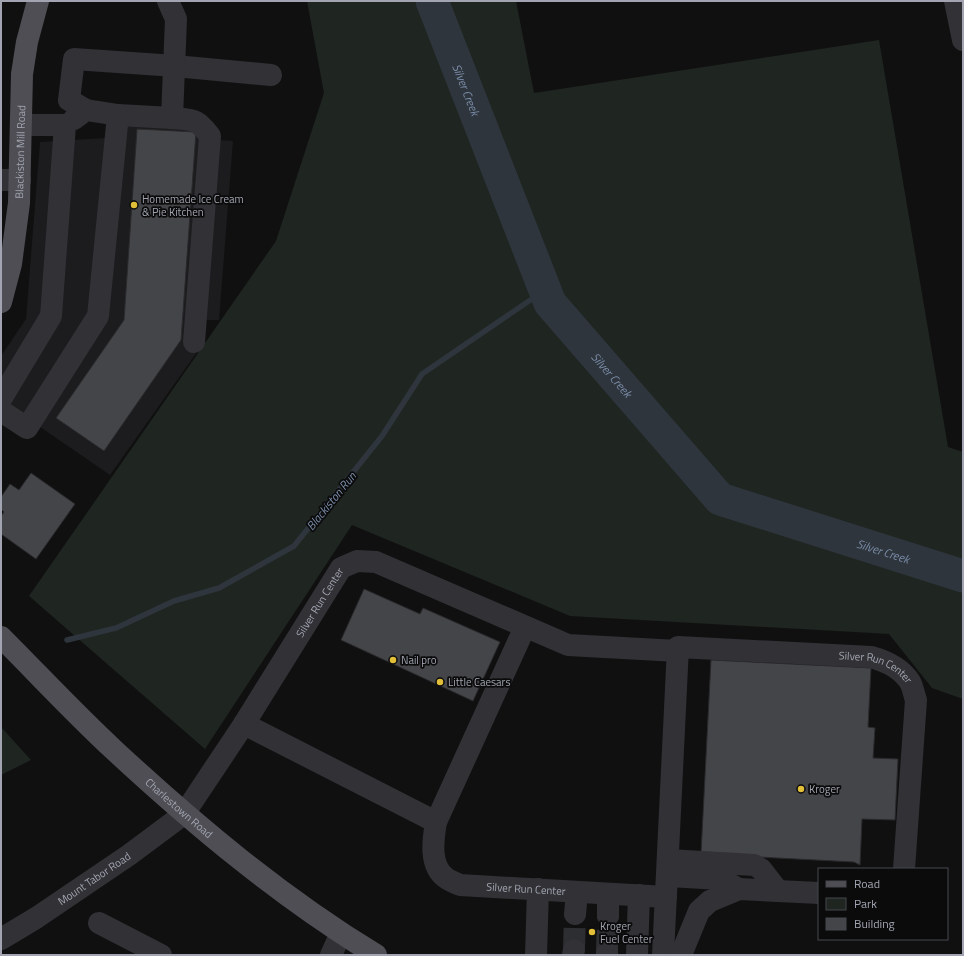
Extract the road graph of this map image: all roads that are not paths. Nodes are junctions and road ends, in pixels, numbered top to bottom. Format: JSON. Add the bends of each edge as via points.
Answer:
{"nodes":[{"id":1,"x":38,"y":1,"type":"edge"},
{"id":2,"x":168,"y":1,"type":"edge"},
{"id":3,"x":955,"y":1,"type":"edge"},
{"id":4,"x":963,"y":40,"type":"edge"},
{"id":5,"x":175,"y":66,"type":"junction"},
{"id":6,"x":271,"y":75,"type":"dead end"},
{"id":7,"x":86,"y":110,"type":"junction"},
{"id":8,"x":118,"y":115,"type":"junction"},
{"id":9,"x":172,"y":118,"type":"junction"},
{"id":10,"x":21,"y":125,"type":"junction"},
{"id":11,"x":65,"y":125,"type":"junction"},
{"id":12,"x":10,"y":180,"type":"edge"},
{"id":13,"x":1,"y":302,"type":"edge"},
{"id":14,"x":194,"y":342,"type":"dead end"},
{"id":15,"x":1,"y":399,"type":"edge"},
{"id":16,"x":1,"y":411,"type":"edge"},
{"id":17,"x":525,"y":627,"type":"junction"},
{"id":18,"x":1,"y":637,"type":"edge"},
{"id":19,"x":678,"y":649,"type":"junction"},
{"id":20,"x":244,"y":724,"type":"junction"},
{"id":21,"x":184,"y":814,"type":"junction"},
{"id":22,"x":436,"y":822,"type":"junction"},
{"id":23,"x":904,"y":868,"type":"edge"},
{"id":24,"x":667,"y":877,"type":"junction"},
{"id":25,"x":538,"y":889,"type":"junction"},
{"id":26,"x":739,"y":890,"type":"junction"},
{"id":27,"x":778,"y":891,"type":"junction"},
{"id":28,"x":576,"y":892,"type":"junction"},
{"id":29,"x":818,"y":893,"type":"edge"},
{"id":30,"x":608,"y":894,"type":"junction"},
{"id":31,"x":639,"y":895,"type":"junction"},
{"id":32,"x":575,"y":914,"type":"tunnel mouth"},
{"id":33,"x":608,"y":916,"type":"tunnel mouth"},
{"id":34,"x":99,"y":923,"type":"dead end"},
{"id":35,"x":341,"y":933,"type":"junction"},
{"id":36,"x":1,"y":939,"type":"edge"},
{"id":37,"x":161,"y":955,"type":"edge"},
{"id":38,"x":331,"y":955,"type":"edge"},
{"id":39,"x":376,"y":955,"type":"edge"},
{"id":40,"x":536,"y":955,"type":"edge"},
{"id":41,"x":637,"y":955,"type":"edge"},
{"id":42,"x":663,"y":955,"type":"edge"},
{"id":43,"x":681,"y":955,"type":"edge"}],
"edges":[{"from":1,"to":10,"type":"main road","name":"Blackiston Mill Road","via":[[22,74]]},
{"from":2,"to":5,"type":"street","via":[[176,19]]},
{"from":3,"to":4,"type":"street"},
{"from":5,"to":6,"type":"street"},
{"from":5,"to":7,"type":"street","via":[[74,59],[69,100]]},
{"from":5,"to":9,"type":"street"},
{"from":7,"to":8,"type":"street"},
{"from":7,"to":11,"type":"street"},
{"from":8,"to":9,"type":"street"},
{"from":8,"to":16,"type":"street","via":[[98,316],[27,428]]},
{"from":9,"to":14,"type":"street","via":[[195,120],[210,136]]},
{"from":10,"to":11,"type":"street"},
{"from":10,"to":12,"type":"main road","name":"Blackiston Mill Road"},
{"from":11,"to":15,"type":"street","via":[[51,316]]},
{"from":12,"to":13,"type":"main road","name":"Blackiston Mill Road","via":[[19,203],[11,264]]},
{"from":17,"to":19,"type":"street","name":"Silver Run Center","via":[[568,645]]},
{"from":17,"to":20,"type":"street","name":"Silver Run Center","via":[[376,562],[357,561],[341,568]]},
{"from":17,"to":22,"type":"street","name":"Silver Run Center"},
{"from":18,"to":21,"type":"main road","name":"Charlestown Road","via":[[113,749]]},
{"from":19,"to":23,"type":"street","name":"Silver Run Center","via":[[871,657],[898,668],[910,683],[916,700]]},
{"from":19,"to":24,"type":"street"},
{"from":20,"to":21,"type":"street","name":"Silver Run Center"},
{"from":20,"to":22,"type":"street"},
{"from":21,"to":35,"type":"main road","name":"Charlestown Road","via":[[276,888]]},
{"from":21,"to":36,"type":"street","name":"Mount Tabor Road","via":[[129,855]]},
{"from":22,"to":25,"type":"street","name":"Silver Run Center","via":[[433,843],[435,864],[445,877],[460,885]]},
{"from":24,"to":26,"type":"street","name":"Silver Run Center","via":[[721,879]]},
{"from":24,"to":27,"type":"street","via":[[754,865],[761,869]]},
{"from":24,"to":31,"type":"street","name":"Silver Run Center"},
{"from":24,"to":42,"type":"street"},
{"from":25,"to":28,"type":"street","name":"Silver Run Center"},
{"from":25,"to":40,"type":"street"},
{"from":26,"to":27,"type":"street","name":"Silver Run Center"},
{"from":26,"to":43,"type":"street","name":"Silver Run Center","via":[[710,901],[699,911]]},
{"from":27,"to":29,"type":"street","name":"Silver Run Center"},
{"from":28,"to":30,"type":"street","name":"Silver Run Center"},
{"from":28,"to":32,"type":"street"},
{"from":30,"to":31,"type":"street","name":"Silver Run Center"},
{"from":30,"to":33,"type":"street"},
{"from":31,"to":41,"type":"street"},
{"from":34,"to":37,"type":"street"},
{"from":35,"to":38,"type":"street"},
{"from":35,"to":39,"type":"main road","name":"Charlestown Road"}]}
